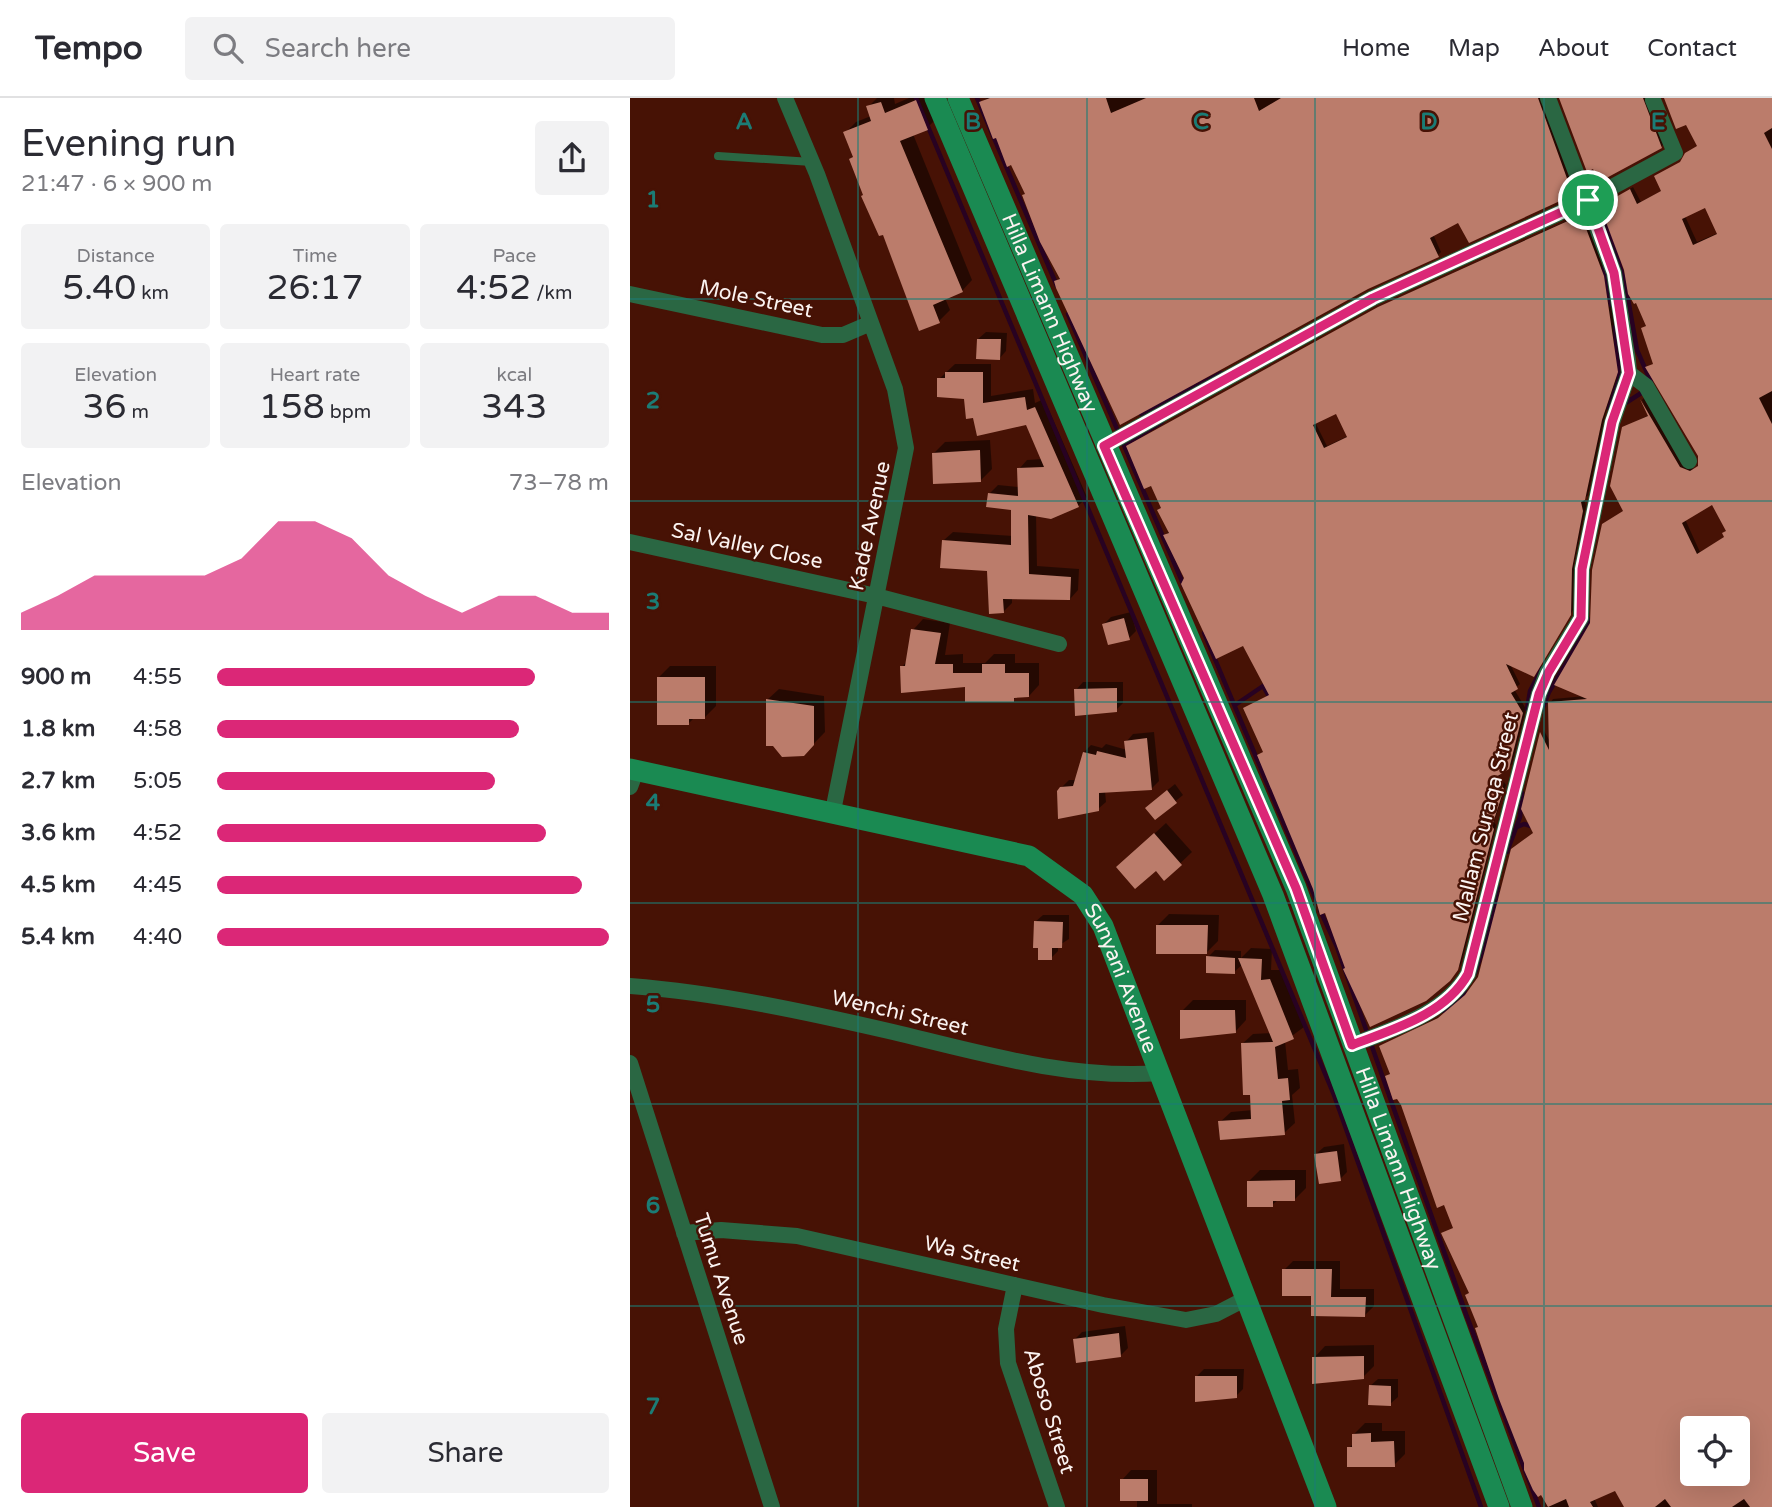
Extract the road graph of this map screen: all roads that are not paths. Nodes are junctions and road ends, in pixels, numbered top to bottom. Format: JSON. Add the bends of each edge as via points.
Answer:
{"nodes":[{"id":1,"x":785,"y":98,"type":"edge"},
{"id":2,"x":935,"y":98,"type":"edge"},
{"id":3,"x":958,"y":98,"type":"edge"},
{"id":4,"x":1548,"y":98,"type":"edge"},
{"id":5,"x":1653,"y":100,"type":"dead end"},
{"id":6,"x":718,"y":156,"type":"dead end"},
{"id":7,"x":812,"y":162,"type":"junction"},
{"id":8,"x":1588,"y":200,"type":"junction"},
{"id":9,"x":630,"y":294,"type":"edge"},
{"id":10,"x":871,"y":323,"type":"junction"},
{"id":11,"x":1629,"y":373,"type":"junction"},
{"id":12,"x":1104,"y":446,"type":"junction"},
{"id":13,"x":1689,"y":461,"type":"dead end"},
{"id":14,"x":630,"y":542,"type":"edge"},
{"id":15,"x":876,"y":596,"type":"junction"},
{"id":16,"x":1059,"y":644,"type":"dead end"},
{"id":17,"x":632,"y":775,"type":"edge"},
{"id":18,"x":833,"y":811,"type":"junction"},
{"id":19,"x":630,"y":986,"type":"edge"},
{"id":20,"x":1352,"y":1045,"type":"junction"},
{"id":21,"x":630,"y":1063,"type":"edge"},
{"id":22,"x":1161,"y":1073,"type":"junction"},
{"id":23,"x":684,"y":1233,"type":"junction"},
{"id":24,"x":1015,"y":1285,"type":"junction"},
{"id":25,"x":1245,"y":1298,"type":"junction"},
{"id":26,"x":772,"y":1507,"type":"edge"},
{"id":27,"x":1057,"y":1507,"type":"edge"},
{"id":28,"x":1326,"y":1507,"type":"edge"},
{"id":29,"x":1499,"y":1507,"type":"edge"},
{"id":30,"x":1522,"y":1507,"type":"edge"}],
"edges":[{"from":1,"to":7,"type":"street","name":"Kade Avenue"},
{"from":2,"to":29,"type":"main road","name":"Hilla Limann Highway","via":[[1273,895]]},
{"from":3,"to":12,"type":"main road","name":"Hilla Limann Highway"},
{"from":4,"to":8,"type":"street","name":"Mallam Suraqa Street"},
{"from":5,"to":8,"type":"street","via":[[1675,153]]},
{"from":6,"to":7,"type":"lane"},
{"from":7,"to":10,"type":"street","name":"Kade Avenue"},
{"from":8,"to":11,"type":"street","name":"Mallam Suraqa Street","via":[[1614,273]]},
{"from":8,"to":12,"type":"street","via":[[1373,298]]},
{"from":9,"to":10,"type":"street","name":"Mole Street","via":[[822,335],[843,335]]},
{"from":10,"to":15,"type":"street","name":"Kade Avenue","via":[[895,389],[906,448]]},
{"from":11,"to":13,"type":"street","via":[[1646,386]]},
{"from":11,"to":20,"type":"street","name":"Mallam Suraqa Street","via":[[1612,422],[1582,569],[1581,618],[1539,694],[1468,974],[1450,998],[1433,1009]]},
{"from":12,"to":20,"type":"main road","name":"Hilla Limann Highway","via":[[1296,888]]},
{"from":14,"to":15,"type":"street","name":"Sal Valley Close"},
{"from":15,"to":16,"type":"street","name":"Sal Valley Close"},
{"from":15,"to":18,"type":"street","name":"Kade Avenue"},
{"from":17,"to":18,"type":"main road","name":"Sunyani Avenue"},
{"from":18,"to":22,"type":"main road","name":"Sunyani Avenue","via":[[1029,856],[1059,874],[1083,895],[1103,926]]},
{"from":19,"to":22,"type":"street","name":"Wenchi Street","via":[[765,1004],[978,1053],[1096,1073]]},
{"from":20,"to":30,"type":"main road","name":"Hilla Limann Highway"},
{"from":21,"to":23,"type":"street","name":"Tumu Avenue"},
{"from":22,"to":25,"type":"main road","name":"Sunyani Avenue"},
{"from":23,"to":24,"type":"street","name":"Wa Street","via":[[721,1230],[797,1236]]},
{"from":23,"to":26,"type":"street","name":"Tumu Avenue"},
{"from":24,"to":25,"type":"street","name":"Wa Street","via":[[1186,1320],[1216,1314]]},
{"from":24,"to":27,"type":"street","name":"Aboso Street","via":[[1006,1329],[1008,1363]]},
{"from":25,"to":28,"type":"main road","name":"Sunyani Avenue"}]}
